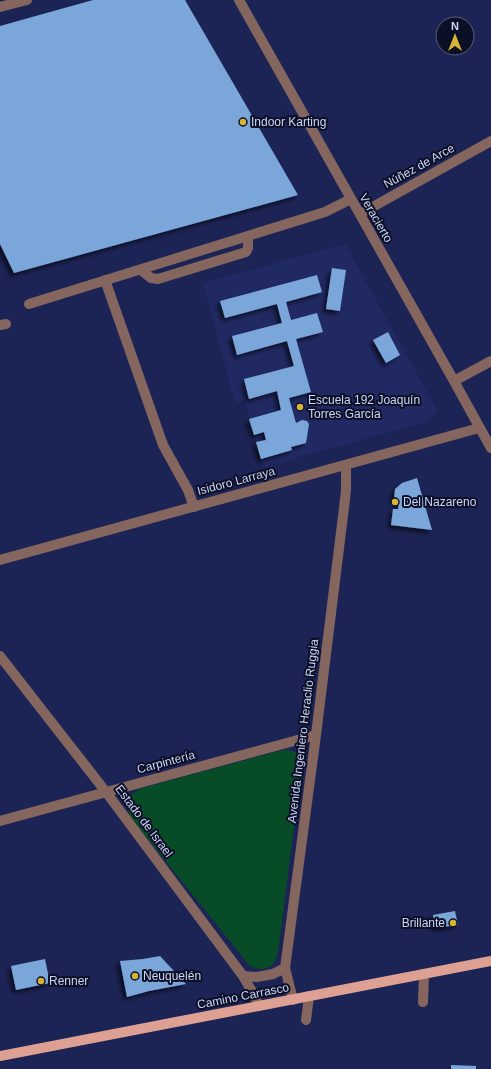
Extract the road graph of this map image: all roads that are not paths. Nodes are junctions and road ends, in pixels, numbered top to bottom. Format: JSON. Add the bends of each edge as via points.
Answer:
{"nodes":[{"id":1,"x":27,"y":0,"type":"edge"},
{"id":2,"x":239,"y":0,"type":"edge"},
{"id":3,"x":0,"y":7,"type":"edge"},
{"id":4,"x":491,"y":141,"type":"edge"},
{"id":5,"x":351,"y":199,"type":"junction"},
{"id":6,"x":360,"y":214,"type":"junction"},
{"id":7,"x":248,"y":236,"type":"junction"},
{"id":8,"x":141,"y":270,"type":"junction"},
{"id":9,"x":105,"y":280,"type":"junction"},
{"id":10,"x":29,"y":304,"type":"dead end"},
{"id":11,"x":491,"y":361,"type":"edge"},
{"id":12,"x":454,"y":381,"type":"junction"},
{"id":13,"x":479,"y":428,"type":"junction"},
{"id":14,"x":491,"y":448,"type":"edge"},
{"id":15,"x":346,"y":465,"type":"junction"},
{"id":16,"x":194,"y":506,"type":"junction"},
{"id":17,"x":0,"y":560,"type":"edge"},
{"id":18,"x":0,"y":656,"type":"edge"},
{"id":19,"x":316,"y":735,"type":"junction"},
{"id":20,"x":106,"y":792,"type":"junction"},
{"id":21,"x":0,"y":820,"type":"edge"},
{"id":22,"x":491,"y":961,"type":"edge"},
{"id":23,"x":286,"y":968,"type":"junction"},
{"id":24,"x":424,"y":974,"type":"junction"},
{"id":25,"x":243,"y":976,"type":"junction"},
{"id":26,"x":309,"y":996,"type":"junction"},
{"id":27,"x":293,"y":1000,"type":"junction"},
{"id":28,"x":423,"y":1002,"type":"dead end"},
{"id":29,"x":258,"y":1006,"type":"junction"},
{"id":30,"x":306,"y":1020,"type":"dead end"},
{"id":31,"x":0,"y":1056,"type":"edge"}],
"edges":[{"from":1,"to":3,"type":"street"},
{"from":2,"to":5,"type":"street","name":"Veracierto"},
{"from":4,"to":6,"type":"street","name":"Núñez de Arce"},
{"from":5,"to":6,"type":"street","name":"Veracierto"},
{"from":5,"to":7,"type":"street","via":[[325,212]]},
{"from":6,"to":12,"type":"street","name":"Veracierto"},
{"from":7,"to":8,"type":"street"},
{"from":7,"to":8,"type":"street","via":[[246,252],[158,279],[151,278]]},
{"from":8,"to":9,"type":"street"},
{"from":9,"to":10,"type":"street"},
{"from":9,"to":16,"type":"street","via":[[163,445]]},
{"from":11,"to":12,"type":"street"},
{"from":12,"to":13,"type":"street","name":"Veracierto"},
{"from":13,"to":14,"type":"street","name":"Veracierto"},
{"from":13,"to":15,"type":"street","name":"Isidoro Larraya"},
{"from":15,"to":16,"type":"street","name":"Isidoro Larraya"},
{"from":15,"to":19,"type":"street","name":"Avenida Ingeniero Heraclio Ruggia","via":[[346,490]]},
{"from":16,"to":17,"type":"street","name":"Isidoro Larraya"},
{"from":18,"to":20,"type":"street","name":"Estado de Israel"},
{"from":19,"to":20,"type":"street","name":"Carpintería"},
{"from":19,"to":23,"type":"street","name":"Avenida Ingeniero Heraclio Ruggia"},
{"from":20,"to":21,"type":"street","name":"Carpintería"},
{"from":20,"to":25,"type":"street","name":"Estado de Israel"},
{"from":22,"to":24,"type":"main road","name":"Camino Carrasco"},
{"from":23,"to":25,"type":"street","via":[[273,974]]},
{"from":23,"to":27,"type":"street","name":"Avenida Ingeniero Heraclio Ruggia"},
{"from":24,"to":26,"type":"main road","name":"Camino Carrasco"},
{"from":24,"to":28,"type":"street"},
{"from":25,"to":29,"type":"street","name":"Estado de Israel"},
{"from":26,"to":27,"type":"main road","name":"Camino Carrasco"},
{"from":26,"to":30,"type":"street"},
{"from":27,"to":29,"type":"main road","name":"Camino Carrasco"},
{"from":29,"to":31,"type":"main road","name":"Camino Carrasco"}]}
